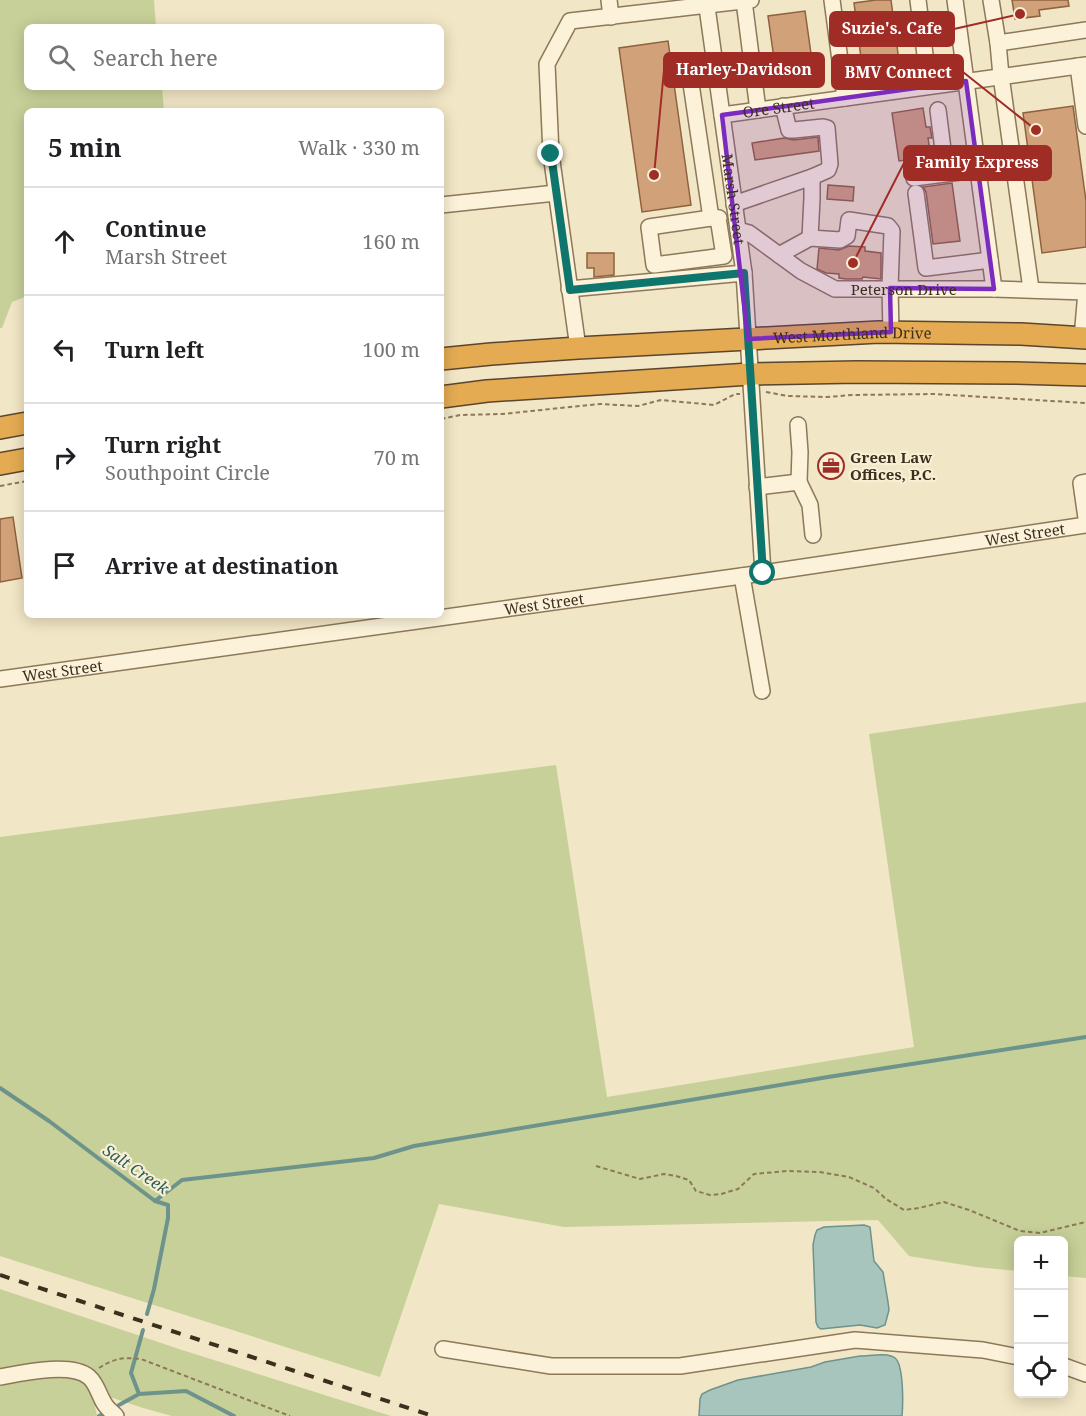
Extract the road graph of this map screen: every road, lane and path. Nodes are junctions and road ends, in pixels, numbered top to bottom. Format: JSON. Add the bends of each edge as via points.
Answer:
{"nodes":[{"id":1,"x":609,"y":0,"type":"edge"},
{"id":2,"x":751,"y":0,"type":"edge"},
{"id":3,"x":832,"y":0,"type":"edge"},
{"id":4,"x":918,"y":0,"type":"edge"},
{"id":5,"x":955,"y":0,"type":"edge"},
{"id":6,"x":991,"y":0,"type":"edge"},
{"id":7,"x":744,"y":1,"type":"edge"},
{"id":8,"x":706,"y":3,"type":"edge"},
{"id":9,"x":611,"y":17,"type":"junction"},
{"id":10,"x":1086,"y":30,"type":"edge"},
{"id":11,"x":998,"y":43,"type":"junction"},
{"id":12,"x":1082,"y":65,"type":"edge"},
{"id":13,"x":716,"y":73,"type":"junction"},
{"id":14,"x":1001,"y":76,"type":"junction"},
{"id":15,"x":966,"y":81,"type":"junction"},
{"id":16,"x":929,"y":86,"type":"junction"},
{"id":17,"x":845,"y":98,"type":"junction"},
{"id":18,"x":783,"y":106,"type":"junction"},
{"id":19,"x":758,"y":110,"type":"junction"},
{"id":20,"x":938,"y":110,"type":"dead end"},
{"id":21,"x":722,"y":115,"type":"junction"},
{"id":22,"x":1086,"y":126,"type":"edge"},
{"id":23,"x":725,"y":139,"type":"junction"},
{"id":24,"x":700,"y":142,"type":"junction"},
{"id":25,"x":1013,"y":165,"type":"junction"},
{"id":26,"x":978,"y":169,"type":"junction"},
{"id":27,"x":946,"y":173,"type":"junction"},
{"id":28,"x":812,"y":177,"type":"junction"},
{"id":29,"x":556,"y":193,"type":"junction"},
{"id":30,"x":444,"y":205,"type":"edge"},
{"id":31,"x":736,"y":217,"type":"junction"},
{"id":32,"x":715,"y":218,"type":"junction"},
{"id":33,"x":810,"y":238,"type":"junction"},
{"id":34,"x":779,"y":255,"type":"junction"},
{"id":35,"x":990,"y":260,"type":"junction"},
{"id":36,"x":744,"y":273,"type":"junction"},
{"id":37,"x":890,"y":288,"type":"junction"},
{"id":38,"x":994,"y":289,"type":"junction"},
{"id":39,"x":1031,"y":289,"type":"junction"},
{"id":40,"x":570,"y":290,"type":"junction"},
{"id":41,"x":1086,"y":292,"type":"edge"},
{"id":42,"x":891,"y":332,"type":"junction"},
{"id":43,"x":1084,"y":338,"type":"edge"},
{"id":44,"x":748,"y":339,"type":"junction"},
{"id":45,"x":578,"y":348,"type":"junction"},
{"id":46,"x":444,"y":359,"type":"edge"},
{"id":47,"x":750,"y":374,"type":"junction"},
{"id":48,"x":1086,"y":375,"type":"edge"},
{"id":49,"x":444,"y":397,"type":"edge"},
{"id":50,"x":24,"y":424,"type":"edge"},
{"id":51,"x":798,"y":425,"type":"dead end"},
{"id":52,"x":0,"y":428,"type":"edge"},
{"id":53,"x":24,"y":460,"type":"edge"},
{"id":54,"x":0,"y":464,"type":"edge"},
{"id":55,"x":24,"y":482,"type":"edge"},
{"id":56,"x":799,"y":482,"type":"junction"},
{"id":57,"x":1086,"y":482,"type":"edge"},
{"id":58,"x":0,"y":486,"type":"edge"},
{"id":59,"x":757,"y":488,"type":"junction"},
{"id":60,"x":1086,"y":518,"type":"edge"},
{"id":61,"x":1086,"y":525,"type":"edge"},
{"id":62,"x":813,"y":535,"type":"dead end"},
{"id":63,"x":763,"y":573,"type":"junction"},
{"id":64,"x":742,"y":576,"type":"junction"},
{"id":65,"x":444,"y":617,"type":"edge"},
{"id":66,"x":439,"y":618,"type":"edge"},
{"id":67,"x":0,"y":679,"type":"edge"},
{"id":68,"x":762,"y":691,"type":"dead end"},
{"id":69,"x":596,"y":1166,"type":"dead end"},
{"id":70,"x":1086,"y":1222,"type":"edge"},
{"id":71,"x":443,"y":1349,"type":"dead end"},
{"id":72,"x":1014,"y":1356,"type":"edge"},
{"id":73,"x":1068,"y":1367,"type":"edge"},
{"id":74,"x":1086,"y":1374,"type":"edge"},
{"id":75,"x":88,"y":1376,"type":"junction"},
{"id":76,"x":0,"y":1377,"type":"edge"},
{"id":77,"x":116,"y":1416,"type":"edge"},
{"id":78,"x":290,"y":1416,"type":"edge"}],
"edges":[{"from":1,"to":9,"type":"street"},
{"from":2,"to":7,"type":"street"},
{"from":3,"to":17,"type":"street"},
{"from":4,"to":16,"type":"street"},
{"from":5,"to":15,"type":"street"},
{"from":6,"to":11,"type":"street"},
{"from":7,"to":8,"type":"street"},
{"from":7,"to":19,"type":"street"},
{"from":8,"to":9,"type":"street"},
{"from":8,"to":13,"type":"street","name":"Marsh Street"},
{"from":9,"to":29,"type":"street","via":[[570,21],[547,64]]},
{"from":10,"to":11,"type":"street"},
{"from":11,"to":14,"type":"street"},
{"from":12,"to":14,"type":"street","name":"Ore Street"},
{"from":12,"to":22,"type":"street"},
{"from":13,"to":21,"type":"street","name":"Marsh Street"},
{"from":13,"to":24,"type":"street","via":[[690,77]]},
{"from":14,"to":15,"type":"street","name":"Ore Street"},
{"from":14,"to":25,"type":"street"},
{"from":15,"to":16,"type":"street","name":"Ore Street"},
{"from":15,"to":26,"type":"street"},
{"from":16,"to":17,"type":"street","name":"Ore Street"},
{"from":17,"to":18,"type":"street","name":"Ore Street"},
{"from":18,"to":19,"type":"street","name":"Ore Street"},
{"from":18,"to":28,"type":"street","via":[[789,130],[827,128],[830,164],[828,170]]},
{"from":19,"to":21,"type":"street","name":"Ore Street"},
{"from":20,"to":27,"type":"street"},
{"from":21,"to":23,"type":"street","name":"Marsh Street"},
{"from":23,"to":24,"type":"street"},
{"from":23,"to":31,"type":"street","name":"Marsh Street"},
{"from":24,"to":32,"type":"street"},
{"from":25,"to":26,"type":"street"},
{"from":25,"to":39,"type":"street"},
{"from":26,"to":27,"type":"street"},
{"from":26,"to":35,"type":"street"},
{"from":27,"to":35,"type":"street","via":[[915,185],[926,268]]},
{"from":28,"to":31,"type":"street"},
{"from":28,"to":33,"type":"street"},
{"from":29,"to":30,"type":"street"},
{"from":29,"to":40,"type":"street"},
{"from":31,"to":32,"type":"street"},
{"from":31,"to":34,"type":"street","name":"Peterson Drive","via":[[749,233]]},
{"from":31,"to":36,"type":"street","name":"Marsh Street"},
{"from":32,"to":32,"type":"street","via":[[649,227],[654,265],[724,256]]},
{"from":33,"to":34,"type":"street"},
{"from":33,"to":37,"type":"street","via":[[840,240],[847,236],[849,219],[888,226],[892,231]]},
{"from":34,"to":37,"type":"street","name":"Peterson Drive","via":[[835,289]]},
{"from":35,"to":38,"type":"street"},
{"from":36,"to":40,"type":"street"},
{"from":36,"to":44,"type":"street","name":"Marsh Street"},
{"from":37,"to":38,"type":"street","name":"Peterson Drive"},
{"from":37,"to":42,"type":"street"},
{"from":38,"to":39,"type":"street","name":"Peterson Drive"},
{"from":39,"to":41,"type":"street","name":"Peterson Drive"},
{"from":40,"to":45,"type":"street"},
{"from":41,"to":43,"type":"street"},
{"from":42,"to":43,"type":"highway","name":"West Morthland Drive"},
{"from":42,"to":44,"type":"highway","name":"West Morthland Drive"},
{"from":44,"to":45,"type":"highway","name":"West Morthland Drive"},
{"from":44,"to":47,"type":"street","name":"Marsh Street"},
{"from":45,"to":46,"type":"highway","name":"West Morthland Drive"},
{"from":47,"to":48,"type":"highway"},
{"from":47,"to":49,"type":"highway"},
{"from":47,"to":59,"type":"street","name":"Marsh Street"},
{"from":50,"to":52,"type":"highway"},
{"from":51,"to":56,"type":"street"},
{"from":53,"to":54,"type":"highway"},
{"from":55,"to":58,"type":"path"},
{"from":56,"to":59,"type":"street"},
{"from":56,"to":62,"type":"street","via":[[810,505]]},
{"from":57,"to":60,"type":"street","via":[[1081,483]]},
{"from":59,"to":63,"type":"street","name":"Marsh Street"},
{"from":61,"to":63,"type":"street","name":"West Street"},
{"from":63,"to":64,"type":"street","name":"West Street"},
{"from":64,"to":65,"type":"street","name":"West Street"},
{"from":64,"to":68,"type":"street"},
{"from":66,"to":67,"type":"street","name":"West Street"},
{"from":69,"to":70,"type":"path","via":[[639,1179],[676,1176],[689,1180],[696,1191],[710,1195],[738,1189],[754,1173],[820,1172],[849,1177],[874,1188],[904,1210],[944,1202],[1020,1231],[1040,1233]]},
{"from":71,"to":72,"type":"street","via":[[551,1366],[680,1366],[855,1341],[983,1350]]},
{"from":73,"to":74,"type":"street"},
{"from":75,"to":76,"type":"street","via":[[74,1370],[56,1370]]},
{"from":75,"to":77,"type":"street","via":[[106,1407]]},
{"from":75,"to":78,"type":"path","via":[[115,1359],[141,1359]]}]}
